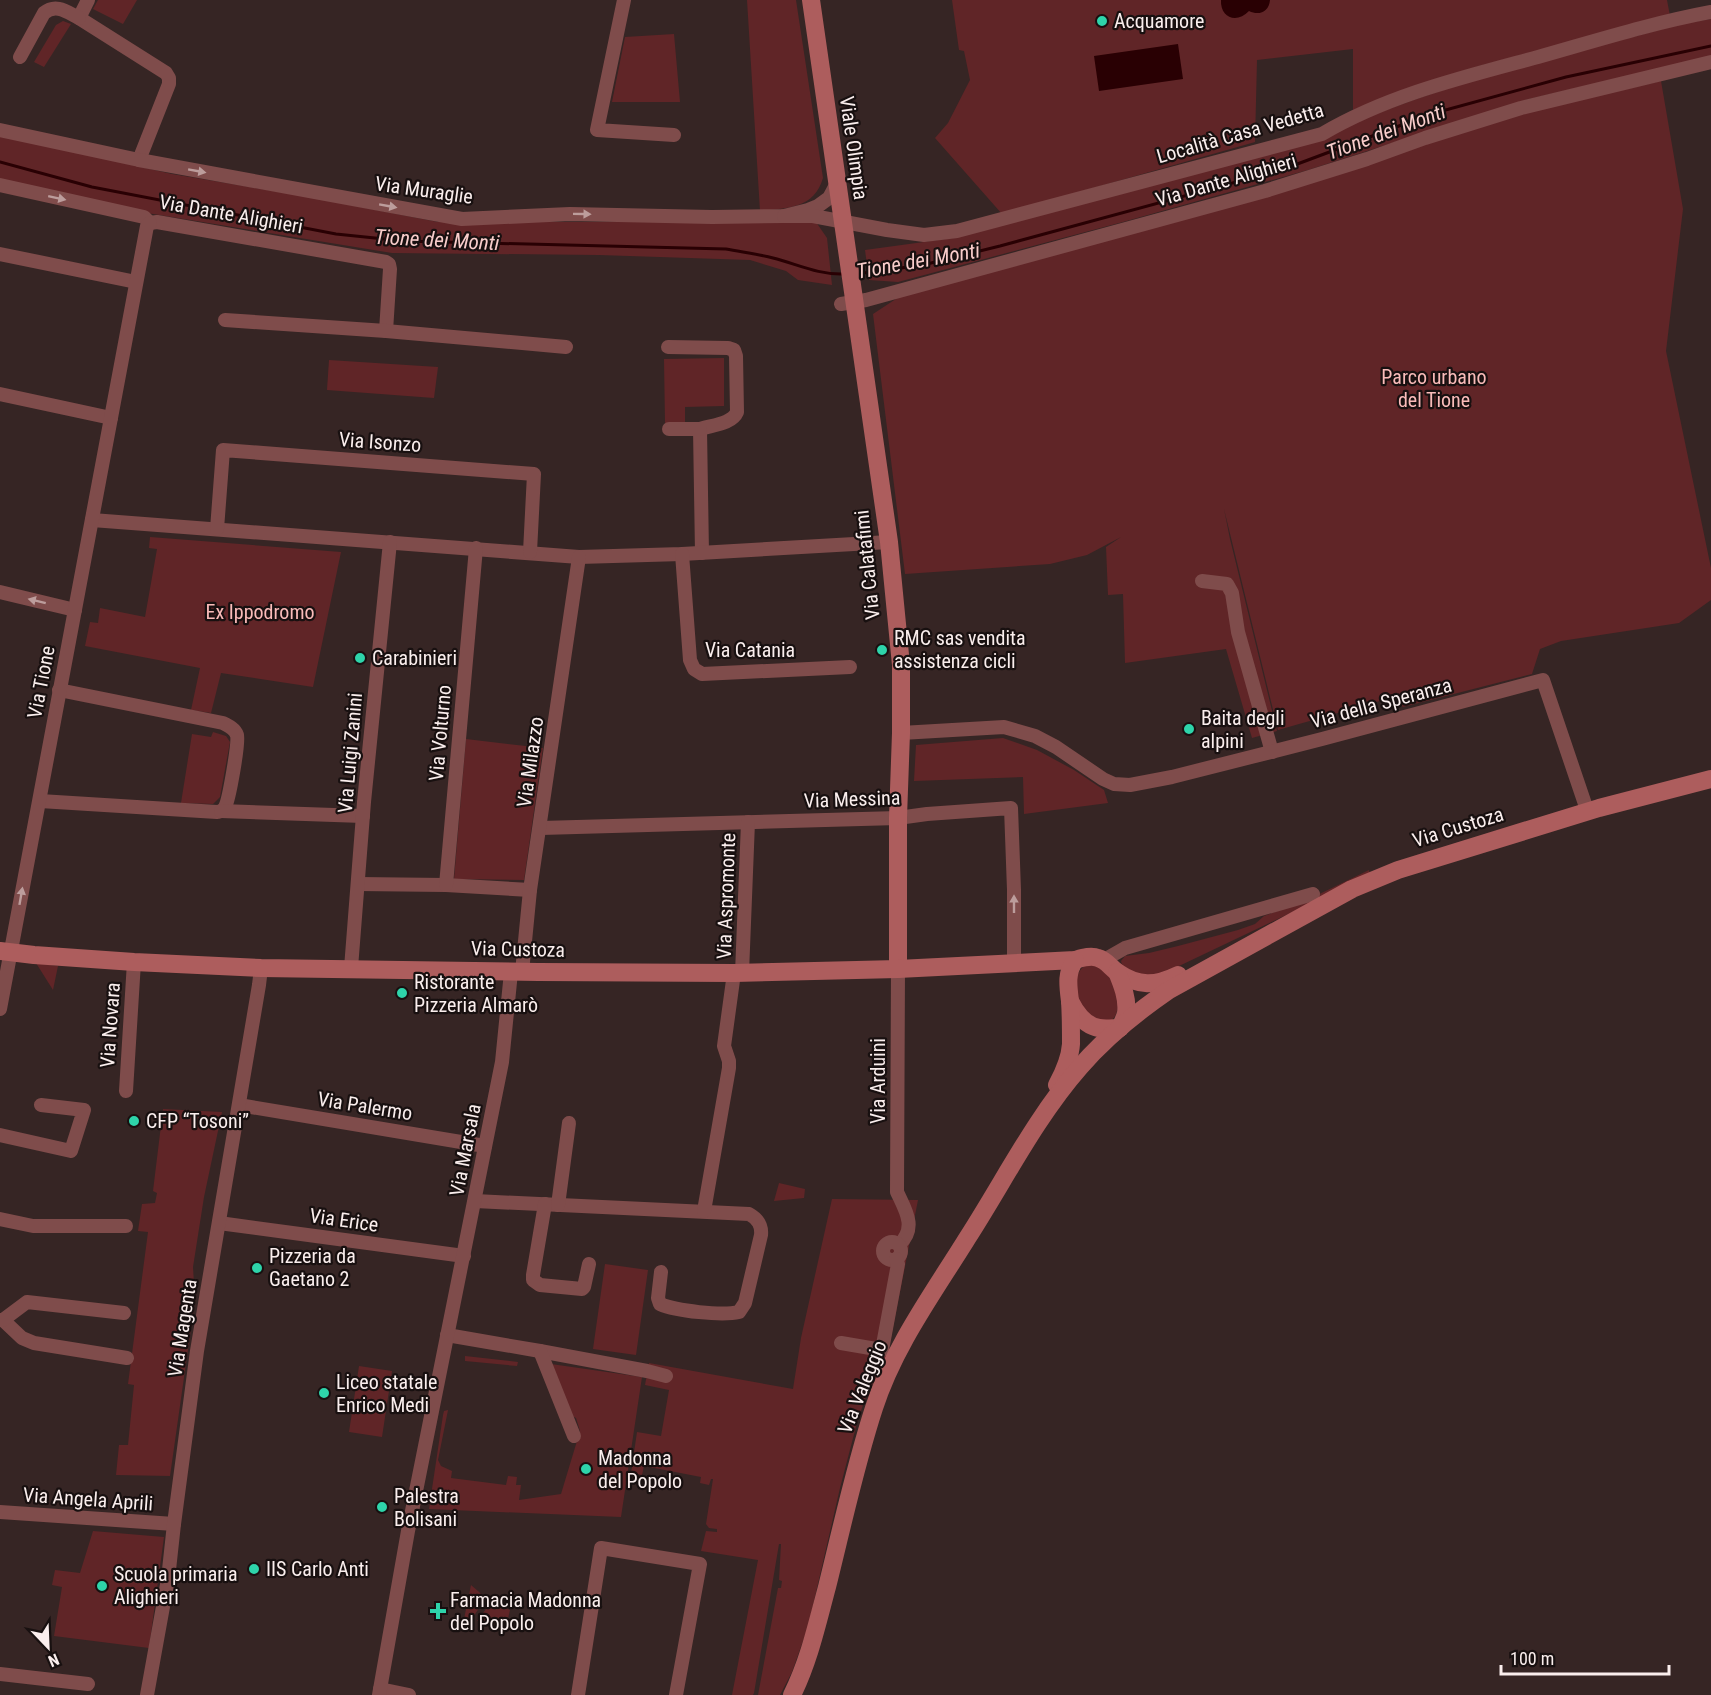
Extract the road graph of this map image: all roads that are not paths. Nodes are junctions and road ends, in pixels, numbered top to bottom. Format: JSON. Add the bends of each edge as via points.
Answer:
{"nodes":[{"id":1,"x":88,"y":0,"type":"edge"},
{"id":2,"x":624,"y":0,"type":"edge"},
{"id":3,"x":811,"y":0,"type":"edge"},
{"id":4,"x":1711,"y":12,"type":"edge"},
{"id":5,"x":79,"y":18,"type":"junction"},
{"id":6,"x":20,"y":57,"type":"dead end"},
{"id":7,"x":1711,"y":62,"type":"edge"},
{"id":8,"x":0,"y":130,"type":"edge"},
{"id":9,"x":674,"y":135,"type":"dead end"},
{"id":10,"x":139,"y":160,"type":"junction"},
{"id":11,"x":837,"y":183,"type":"junction"},
{"id":12,"x":0,"y":185,"type":"edge"},
{"id":13,"x":784,"y":216,"type":"junction"},
{"id":14,"x":842,"y":222,"type":"junction"},
{"id":15,"x":150,"y":223,"type":"junction"},
{"id":16,"x":0,"y":254,"type":"edge"},
{"id":17,"x":136,"y":282,"type":"junction"},
{"id":18,"x":847,"y":303,"type":"junction"},
{"id":19,"x":225,"y":320,"type":"dead end"},
{"id":20,"x":386,"y":331,"type":"junction"},
{"id":21,"x":566,"y":346,"type":"dead end"},
{"id":22,"x":668,"y":347,"type":"dead end"},
{"id":23,"x":0,"y":394,"type":"edge"},
{"id":24,"x":111,"y":418,"type":"junction"},
{"id":25,"x":669,"y":429,"type":"dead end"},
{"id":26,"x":700,"y":429,"type":"junction"},
{"id":27,"x":92,"y":520,"type":"junction"},
{"id":28,"x":217,"y":529,"type":"junction"},
{"id":29,"x":390,"y":542,"type":"junction"},
{"id":30,"x":889,"y":542,"type":"junction"},
{"id":31,"x":476,"y":548,"type":"junction"},
{"id":32,"x":530,"y":552,"type":"junction"},
{"id":33,"x":702,"y":553,"type":"junction"},
{"id":34,"x":682,"y":554,"type":"junction"},
{"id":35,"x":579,"y":557,"type":"junction"},
{"id":36,"x":1202,"y":581,"type":"dead end"},
{"id":37,"x":0,"y":592,"type":"edge"},
{"id":38,"x":75,"y":610,"type":"junction"},
{"id":39,"x":850,"y":667,"type":"dead end"},
{"id":40,"x":59,"y":690,"type":"junction"},
{"id":41,"x":901,"y":733,"type":"junction"},
{"id":42,"x":1272,"y":752,"type":"junction"},
{"id":43,"x":1711,"y":779,"type":"edge"},
{"id":44,"x":40,"y":801,"type":"junction"},
{"id":45,"x":1585,"y":804,"type":"dead end"},
{"id":46,"x":221,"y":811,"type":"junction"},
{"id":47,"x":363,"y":816,"type":"junction"},
{"id":48,"x":898,"y":818,"type":"junction"},
{"id":49,"x":748,"y":822,"type":"junction"},
{"id":50,"x":541,"y":828,"type":"junction"},
{"id":51,"x":358,"y":884,"type":"junction"},
{"id":52,"x":446,"y":885,"type":"junction"},
{"id":53,"x":530,"y":890,"type":"junction"},
{"id":54,"x":1313,"y":894,"type":"dead end"},
{"id":55,"x":5,"y":952,"type":"edge"},
{"id":56,"x":1232,"y":954,"type":"junction"},
{"id":57,"x":1075,"y":960,"type":"junction"},
{"id":58,"x":134,"y":962,"type":"junction"},
{"id":59,"x":1019,"y":962,"type":"junction"},
{"id":60,"x":1110,"y":966,"type":"junction"},
{"id":61,"x":261,"y":968,"type":"junction"},
{"id":62,"x":351,"y":968,"type":"junction"},
{"id":63,"x":898,"y":969,"type":"junction"},
{"id":64,"x":517,"y":972,"type":"junction"},
{"id":65,"x":738,"y":973,"type":"junction"},
{"id":66,"x":1068,"y":994,"type":"junction"},
{"id":67,"x":0,"y":1010,"type":"edge"},
{"id":68,"x":1120,"y":1028,"type":"junction"},
{"id":69,"x":126,"y":1091,"type":"dead end"},
{"id":70,"x":40,"y":1105,"type":"dead end"},
{"id":71,"x":239,"y":1105,"type":"junction"},
{"id":72,"x":569,"y":1123,"type":"dead end"},
{"id":73,"x":1039,"y":1123,"type":"junction"},
{"id":74,"x":0,"y":1134,"type":"edge"},
{"id":75,"x":485,"y":1146,"type":"junction"},
{"id":76,"x":475,"y":1201,"type":"junction"},
{"id":77,"x":552,"y":1205,"type":"junction"},
{"id":78,"x":704,"y":1211,"type":"junction"},
{"id":79,"x":0,"y":1220,"type":"edge"},
{"id":80,"x":219,"y":1222,"type":"junction"},
{"id":81,"x":126,"y":1226,"type":"dead end"},
{"id":82,"x":464,"y":1257,"type":"junction"},
{"id":83,"x":589,"y":1264,"type":"dead end"},
{"id":84,"x":661,"y":1272,"type":"dead end"},
{"id":85,"x":124,"y":1313,"type":"dead end"},
{"id":86,"x":1,"y":1320,"type":"edge"},
{"id":87,"x":447,"y":1335,"type":"junction"},
{"id":88,"x":841,"y":1343,"type":"dead end"},
{"id":89,"x":540,"y":1351,"type":"junction"},
{"id":90,"x":127,"y":1358,"type":"dead end"},
{"id":91,"x":666,"y":1376,"type":"dead end"},
{"id":92,"x":574,"y":1436,"type":"dead end"},
{"id":93,"x":0,"y":1512,"type":"edge"},
{"id":94,"x":174,"y":1524,"type":"junction"},
{"id":95,"x":0,"y":1674,"type":"edge"},
{"id":96,"x":88,"y":1684,"type":"dead end"},
{"id":97,"x":380,"y":1692,"type":"edge"},
{"id":98,"x":147,"y":1695,"type":"edge"},
{"id":99,"x":409,"y":1695,"type":"edge"},
{"id":100,"x":578,"y":1695,"type":"edge"},
{"id":101,"x":676,"y":1695,"type":"edge"},
{"id":102,"x":792,"y":1695,"type":"edge"}],
"edges":[{"from":1,"to":5,"type":"street"},
{"from":2,"to":9,"type":"street","via":[[597,130]]},
{"from":3,"to":11,"type":"main road","name":"Viale Olimpia"},
{"from":4,"to":14,"type":"street","name":"Località Casa Vedetta","via":[[1472,75],[1399,98],[1322,134],[957,231],[924,235]]},
{"from":5,"to":6,"type":"street","via":[[50,8]]},
{"from":5,"to":10,"type":"street","via":[[169,78]]},
{"from":7,"to":18,"type":"street","name":"Via Dante Alighieri","via":[[1521,108],[1265,192]]},
{"from":8,"to":10,"type":"street","name":"Via Muraglie"},
{"from":10,"to":13,"type":"street","name":"Via Muraglie","one_way":true,"via":[[462,219],[570,214]]},
{"from":11,"to":13,"type":"street","name":"Via Muraglie","via":[[829,198],[818,206]]},
{"from":11,"to":14,"type":"main road","name":"Viale Olimpia"},
{"from":12,"to":15,"type":"street","name":"Via Dante Alighieri","one_way":true,"via":[[144,217]]},
{"from":13,"to":14,"type":"street","name":"Località Casa Vedetta"},
{"from":14,"to":18,"type":"main road","name":"Viale Olimpia"},
{"from":15,"to":17,"type":"street","name":"Via Tione"},
{"from":15,"to":20,"type":"street","name":"Via Dante Alighieri","via":[[386,262],[390,270]]},
{"from":16,"to":17,"type":"street"},
{"from":17,"to":24,"type":"street","name":"Via Tione"},
{"from":18,"to":30,"type":"main road","name":"Via Calatafimi"},
{"from":19,"to":20,"type":"street"},
{"from":20,"to":21,"type":"street"},
{"from":22,"to":26,"type":"street","via":[[734,350],[735,417]]},
{"from":23,"to":24,"type":"street"},
{"from":24,"to":27,"type":"street","name":"Via Tione"},
{"from":25,"to":26,"type":"street"},
{"from":26,"to":33,"type":"street"},
{"from":27,"to":28,"type":"street"},
{"from":27,"to":38,"type":"street","name":"Via Tione"},
{"from":28,"to":29,"type":"street"},
{"from":28,"to":32,"type":"street","name":"Via Isonzo","via":[[223,450],[307,456],[534,474]]},
{"from":29,"to":31,"type":"street"},
{"from":29,"to":47,"type":"street","name":"Via Luigi Zanini"},
{"from":30,"to":33,"type":"street"},
{"from":30,"to":41,"type":"main road","name":"Via Calatafimi","via":[[901,665]]},
{"from":31,"to":32,"type":"street"},
{"from":31,"to":52,"type":"street","name":"Via Volturno"},
{"from":32,"to":35,"type":"street"},
{"from":33,"to":34,"type":"street"},
{"from":34,"to":35,"type":"street"},
{"from":34,"to":39,"type":"street","name":"Via Catania","via":[[690,660],[694,669],[702,674]]},
{"from":35,"to":50,"type":"street","name":"Via Milazzo"},
{"from":36,"to":42,"type":"street","via":[[1227,584],[1232,593],[1238,632]]},
{"from":38,"to":37,"type":"street","one_way":true},
{"from":38,"to":40,"type":"street","name":"Via Tione"},
{"from":40,"to":44,"type":"street","name":"Via Tione"},
{"from":40,"to":46,"type":"street","via":[[232,728],[237,742]]},
{"from":41,"to":42,"type":"street","name":"Via della Speranza","via":[[1004,727],[1040,738],[1103,779],[1130,785]]},
{"from":41,"to":48,"type":"main road","name":"Via Calatafimi"},
{"from":42,"to":45,"type":"street","name":"Via della Speranza","via":[[1543,680]]},
{"from":43,"to":56,"type":"main road","name":"Via Custoza","via":[[1599,808],[1398,870],[1352,889]]},
{"from":44,"to":46,"type":"street"},
{"from":55,"to":44,"type":"street","name":"Via Tione","one_way":true},
{"from":46,"to":47,"type":"street"},
{"from":47,"to":51,"type":"street","name":"Via Luigi Zanini"},
{"from":48,"to":49,"type":"street","name":"Via Messina"},
{"from":59,"to":48,"type":"street","name":"Via Messina","one_way":true,"via":[[1011,808]]},
{"from":48,"to":63,"type":"main road","name":"Via Calatafimi"},
{"from":49,"to":50,"type":"street","name":"Via Messina"},
{"from":49,"to":65,"type":"street","name":"Via Aspromonte"},
{"from":50,"to":53,"type":"street","name":"Via Milazzo"},
{"from":51,"to":52,"type":"street"},
{"from":51,"to":62,"type":"street","name":"Via Luigi Zanini"},
{"from":52,"to":53,"type":"street"},
{"from":53,"to":64,"type":"street","name":"Via Milazzo"},
{"from":54,"to":60,"type":"street","name":"Via Custoza","via":[[1125,948]]},
{"from":55,"to":58,"type":"main road","name":"Via Custoza"},
{"from":55,"to":67,"type":"street","name":"Via Tione"},
{"from":56,"to":60,"type":"main road","name":"Via Custoza","via":[[1225,953],[1153,984],[1138,983]]},
{"from":56,"to":68,"type":"main road","name":"Via Custoza","via":[[1169,990]]},
{"from":57,"to":59,"type":"main road","name":"Via Custoza"},
{"from":57,"to":60,"type":"main road","name":"Via Custoza","via":[[1096,957]]},
{"from":57,"to":66,"type":"main road","via":[[1070,967]]},
{"from":58,"to":61,"type":"main road","name":"Via Custoza"},
{"from":58,"to":69,"type":"street","name":"Via Novara"},
{"from":59,"to":63,"type":"main road","name":"Via Custoza"},
{"from":59,"to":66,"type":"main road","name":"Via Custoza","via":[[1047,968],[1058,976]]},
{"from":60,"to":68,"type":"main road","via":[[1122,985],[1126,1001]]},
{"from":61,"to":62,"type":"main road","name":"Via Custoza"},
{"from":61,"to":71,"type":"street","name":"Via Magenta"},
{"from":62,"to":64,"type":"main road","name":"Via Custoza"},
{"from":63,"to":65,"type":"main road","name":"Via Custoza"},
{"from":63,"to":88,"type":"street","name":"Via Arduini","via":[[897,1192],[909,1226],[899,1245],[901,1254],[896,1259],[882,1350]]},
{"from":64,"to":65,"type":"main road","name":"Via Custoza"},
{"from":64,"to":75,"type":"street","name":"Via Marsala"},
{"from":65,"to":78,"type":"street","name":"Via Aspromonte","via":[[724,1046],[729,1068]]},
{"from":66,"to":68,"type":"main road","name":"Via Custoza","via":[[1083,1020],[1098,1028]]},
{"from":66,"to":73,"type":"main road","via":[[1070,1048],[1066,1069]]},
{"from":68,"to":73,"type":"main road","name":"Via Custoza","via":[[1081,1066]]},
{"from":70,"to":74,"type":"street","via":[[84,1110],[71,1151]]},
{"from":71,"to":75,"type":"street","name":"Via Palermo"},
{"from":71,"to":80,"type":"street","name":"Via Magenta"},
{"from":72,"to":77,"type":"street"},
{"from":73,"to":102,"type":"main road","name":"Via Valeggio","via":[[916,1320],[885,1381],[863,1442],[815,1635]]},
{"from":75,"to":76,"type":"street","name":"Via Marsala"},
{"from":76,"to":77,"type":"street"},
{"from":76,"to":82,"type":"street","name":"Via Marsala"},
{"from":77,"to":78,"type":"street"},
{"from":77,"to":83,"type":"street","via":[[533,1280],[540,1286],[582,1289]]},
{"from":78,"to":84,"type":"street","via":[[749,1214],[760,1224],[761,1235],[740,1312],[728,1315],[660,1304]]},
{"from":79,"to":81,"type":"street","via":[[33,1226]]},
{"from":80,"to":82,"type":"street","name":"Via Erice"},
{"from":80,"to":94,"type":"street","name":"Via Magenta"},
{"from":82,"to":87,"type":"street","name":"Via Marsala"},
{"from":85,"to":86,"type":"street","via":[[27,1302]]},
{"from":86,"to":90,"type":"street","via":[[34,1343]]},
{"from":87,"to":89,"type":"street"},
{"from":87,"to":97,"type":"street","name":"Via Marsala"},
{"from":89,"to":91,"type":"street"},
{"from":89,"to":92,"type":"street"},
{"from":93,"to":94,"type":"street","name":"Via Angela Aprili"},
{"from":94,"to":98,"type":"street","name":"Via Magenta"},
{"from":95,"to":96,"type":"street"},
{"from":97,"to":99,"type":"street"},
{"from":100,"to":101,"type":"street","via":[[601,1548],[700,1564]]}]}
